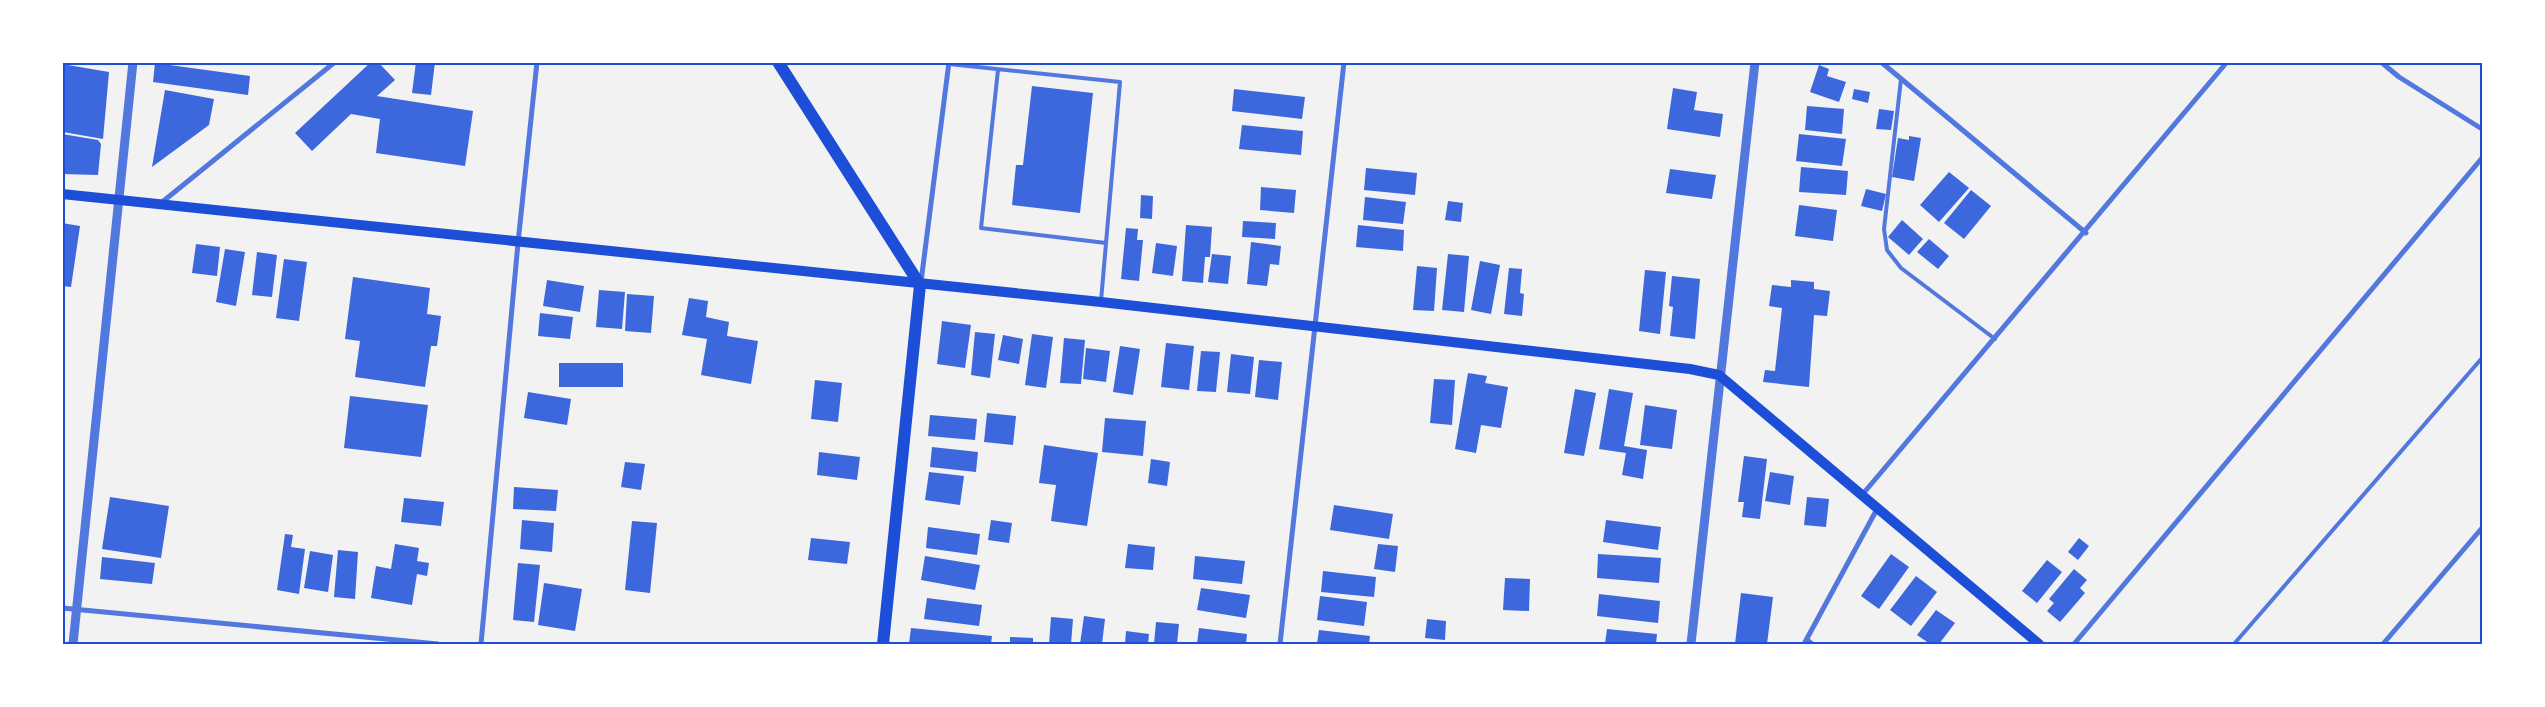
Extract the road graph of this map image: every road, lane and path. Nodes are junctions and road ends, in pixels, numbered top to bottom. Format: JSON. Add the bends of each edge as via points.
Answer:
{"nodes":[{"id":1,"x":133,"y":62,"type":"edge"},
{"id":2,"x":335,"y":62,"type":"edge"},
{"id":3,"x":537,"y":62,"type":"edge"},
{"id":4,"x":778,"y":62,"type":"edge"},
{"id":5,"x":1344,"y":62,"type":"edge"},
{"id":6,"x":1755,"y":62,"type":"edge"},
{"id":7,"x":1881,"y":62,"type":"edge"},
{"id":8,"x":2228,"y":62,"type":"edge"},
{"id":9,"x":2381,"y":62,"type":"edge"},
{"id":10,"x":949,"y":63,"type":"edge"},
{"id":11,"x":998,"y":70,"type":"junction"},
{"id":12,"x":1902,"y":79,"type":"junction"},
{"id":13,"x":2482,"y":129,"type":"edge"},
{"id":14,"x":2482,"y":158,"type":"edge"},
{"id":15,"x":62,"y":194,"type":"edge"},
{"id":16,"x":118,"y":200,"type":"junction"},
{"id":17,"x":158,"y":205,"type":"junction"},
{"id":18,"x":2086,"y":232,"type":"junction"},
{"id":19,"x":518,"y":243,"type":"junction"},
{"id":20,"x":1106,"y":243,"type":"junction"},
{"id":21,"x":920,"y":285,"type":"junction"},
{"id":22,"x":1101,"y":302,"type":"junction"},
{"id":23,"x":1316,"y":328,"type":"junction"},
{"id":24,"x":1995,"y":340,"type":"junction"},
{"id":25,"x":2482,"y":358,"type":"edge"},
{"id":26,"x":1719,"y":375,"type":"junction"},
{"id":27,"x":1862,"y":495,"type":"junction"},
{"id":28,"x":1877,"y":509,"type":"junction"},
{"id":29,"x":2482,"y":528,"type":"edge"},
{"id":30,"x":62,"y":608,"type":"edge"},
{"id":31,"x":77,"y":610,"type":"junction"},
{"id":32,"x":1805,"y":642,"type":"edge"},
{"id":33,"x":73,"y":644,"type":"edge"},
{"id":34,"x":438,"y":644,"type":"edge"},
{"id":35,"x":481,"y":644,"type":"edge"},
{"id":36,"x":883,"y":644,"type":"edge"},
{"id":37,"x":1280,"y":644,"type":"edge"},
{"id":38,"x":1691,"y":644,"type":"edge"},
{"id":39,"x":1813,"y":644,"type":"edge"},
{"id":40,"x":2039,"y":644,"type":"edge"},
{"id":41,"x":2074,"y":644,"type":"edge"},
{"id":42,"x":2234,"y":644,"type":"edge"},
{"id":43,"x":2383,"y":644,"type":"edge"}],
"edges":[{"from":1,"to":16,"type":"street"},
{"from":2,"to":17,"type":"street"},
{"from":3,"to":19,"type":"street"},
{"from":4,"to":21,"type":"main road"},
{"from":5,"to":23,"type":"street"},
{"from":6,"to":26,"type":"street"},
{"from":7,"to":12,"type":"street"},
{"from":8,"to":18,"type":"street"},
{"from":9,"to":13,"type":"street"},
{"from":10,"to":11,"type":"lane"},
{"from":10,"to":21,"type":"street"},
{"from":11,"to":20,"type":"lane","via":[[1120,82]]},
{"from":11,"to":20,"type":"lane","via":[[981,228]]},
{"from":12,"to":18,"type":"street"},
{"from":12,"to":24,"type":"lane","via":[[1884,229],[1887,250],[1902,268]]},
{"from":14,"to":41,"type":"street"},
{"from":15,"to":16,"type":"main road"},
{"from":16,"to":17,"type":"main road"},
{"from":16,"to":31,"type":"street"},
{"from":17,"to":19,"type":"main road"},
{"from":18,"to":24,"type":"street"},
{"from":19,"to":21,"type":"main road"},
{"from":19,"to":35,"type":"street"},
{"from":20,"to":22,"type":"lane"},
{"from":21,"to":22,"type":"main road"},
{"from":21,"to":36,"type":"main road"},
{"from":22,"to":23,"type":"main road"},
{"from":23,"to":26,"type":"main road","via":[[1690,369]]},
{"from":23,"to":37,"type":"street"},
{"from":24,"to":27,"type":"street"},
{"from":25,"to":42,"type":"lane"},
{"from":26,"to":27,"type":"main road"},
{"from":26,"to":38,"type":"street"},
{"from":27,"to":28,"type":"main road"},
{"from":28,"to":32,"type":"street"},
{"from":28,"to":40,"type":"main road"},
{"from":29,"to":43,"type":"street"},
{"from":30,"to":31,"type":"street"},
{"from":31,"to":33,"type":"street"},
{"from":31,"to":34,"type":"street"},
{"from":32,"to":39,"type":"lane"}]}
